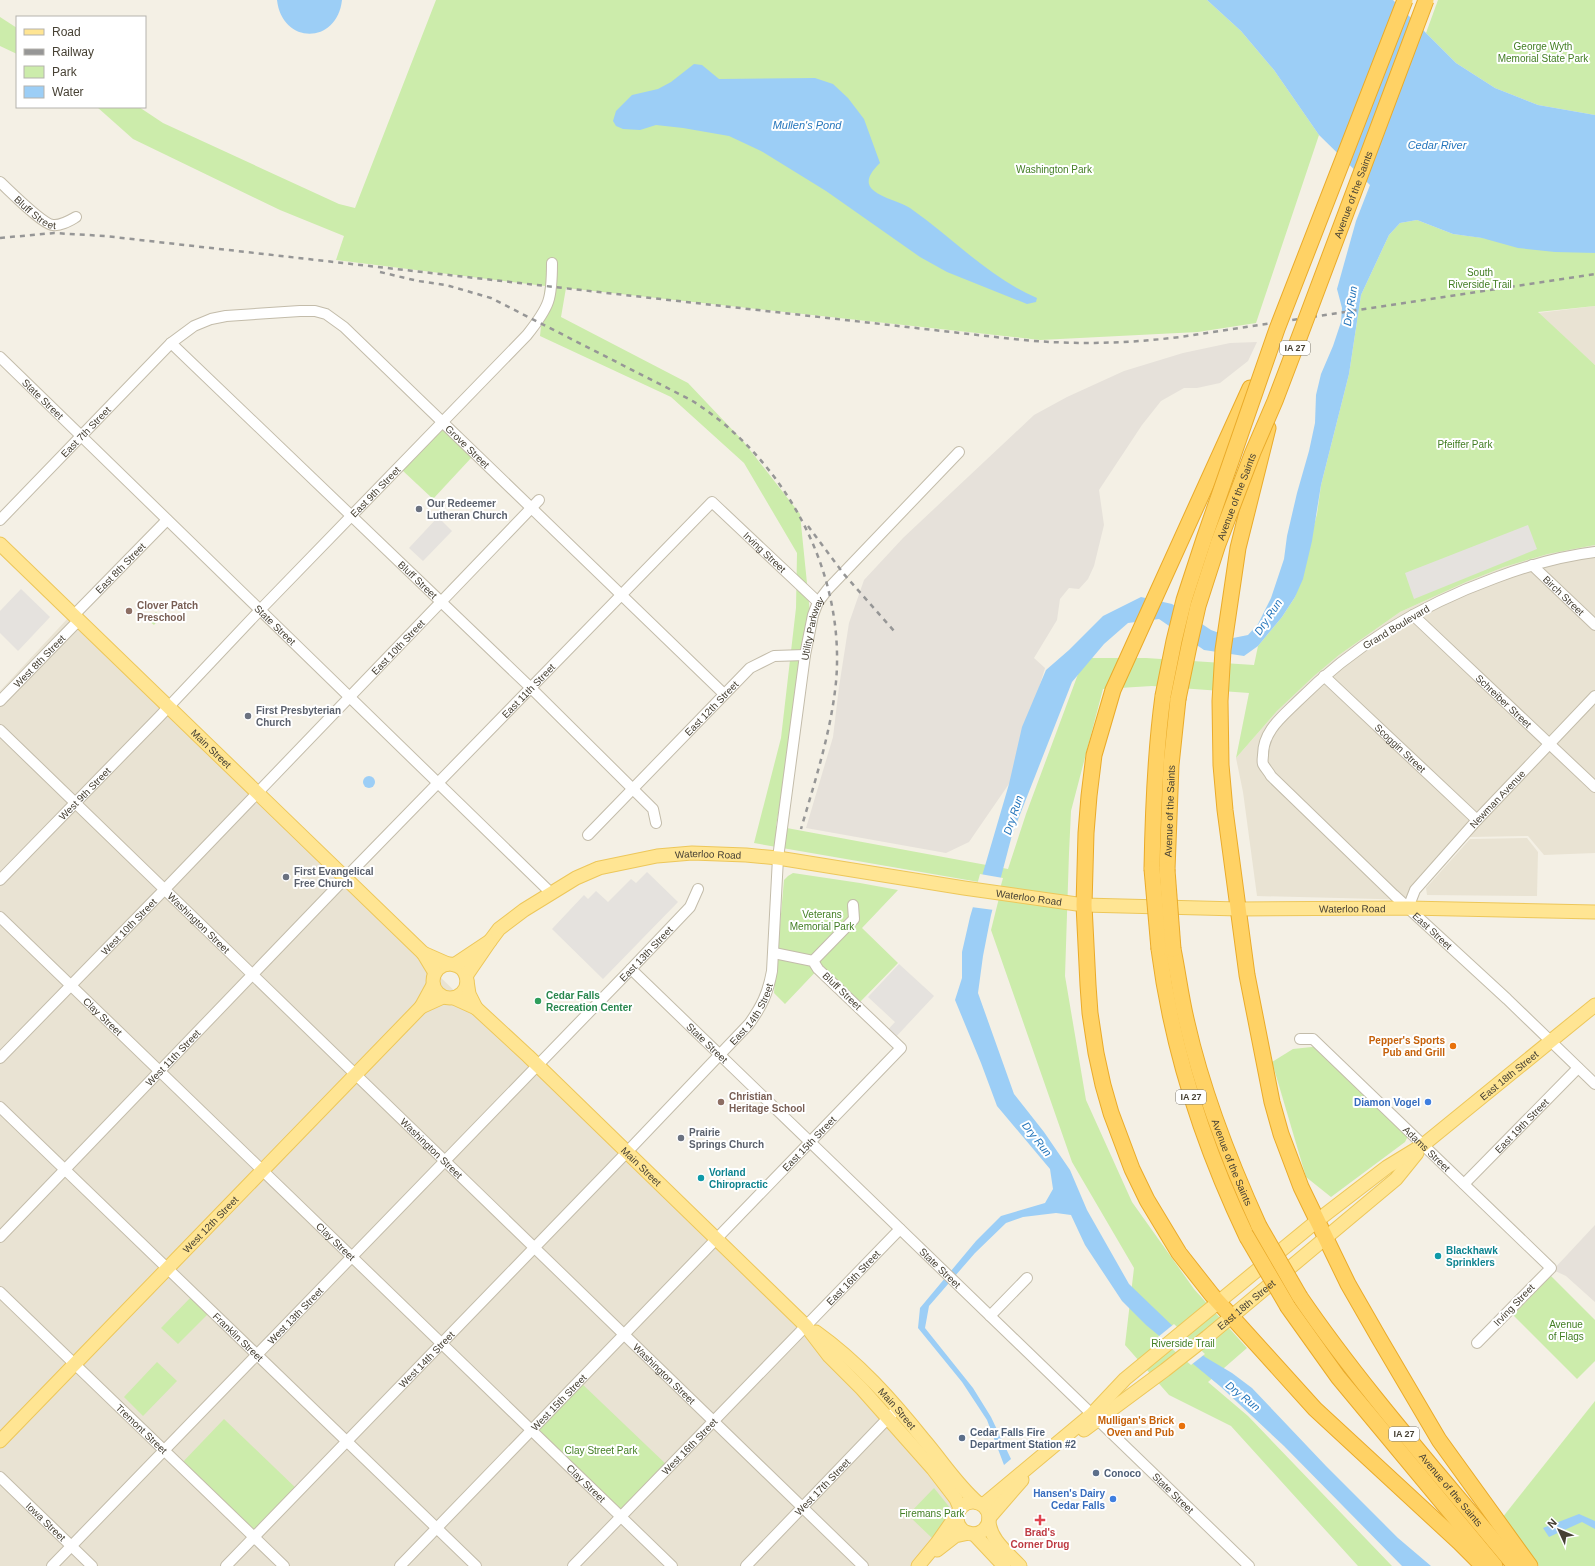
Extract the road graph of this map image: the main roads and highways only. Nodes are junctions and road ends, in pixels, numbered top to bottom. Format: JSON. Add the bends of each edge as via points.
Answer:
{"nodes":[{"id":1,"x":1404,"y":0,"type":"edge"},
{"id":2,"x":1426,"y":0,"type":"edge"},
{"id":3,"x":1277,"y":329,"type":"junction"},
{"id":4,"x":1275,"y":401,"type":"junction"},
{"id":5,"x":0,"y":544,"type":"edge"},
{"id":6,"x":1160,"y":869,"type":"junction"},
{"id":7,"x":1084,"y":905,"type":"junction"},
{"id":8,"x":1239,"y":909,"type":"junction"},
{"id":9,"x":1595,"y":912,"type":"edge"},
{"id":10,"x":490,"y":941,"type":"junction"},
{"id":11,"x":1166,"y":949,"type":"junction"},
{"id":12,"x":424,"y":954,"type":"junction"},
{"id":13,"x":451,"y":965,"type":"junction"},
{"id":14,"x":467,"y":978,"type":"junction"},
{"id":15,"x":434,"y":979,"type":"junction"},
{"id":16,"x":449,"y":998,"type":"junction"},
{"id":17,"x":1595,"y":1005,"type":"edge"},
{"id":18,"x":421,"y":1007,"type":"junction"},
{"id":19,"x":476,"y":1008,"type":"junction"},
{"id":20,"x":1423,"y":1145,"type":"junction"},
{"id":21,"x":1318,"y":1220,"type":"junction"},
{"id":22,"x":1326,"y":1238,"type":"junction"},
{"id":23,"x":1219,"y":1302,"type":"junction"},
{"id":24,"x":1232,"y":1316,"type":"junction"},
{"id":25,"x":806,"y":1326,"type":"junction"},
{"id":26,"x":1095,"y":1417,"type":"junction"},
{"id":27,"x":0,"y":1441,"type":"edge"},
{"id":28,"x":980,"y":1504,"type":"junction"},
{"id":29,"x":959,"y":1510,"type":"junction"},
{"id":30,"x":989,"y":1519,"type":"junction"},
{"id":31,"x":971,"y":1534,"type":"junction"},
{"id":32,"x":919,"y":1566,"type":"edge"},
{"id":33,"x":1004,"y":1566,"type":"edge"},
{"id":34,"x":1020,"y":1566,"type":"edge"},
{"id":35,"x":1483,"y":1566,"type":"edge"},
{"id":36,"x":1495,"y":1566,"type":"edge"},
{"id":37,"x":1515,"y":1566,"type":"edge"},
{"id":38,"x":1530,"y":1566,"type":"edge"}],
"edges":[{"from":1,"to":3,"type":"highway","name":"Avenue of the Saints","number":"IA 27","bridge":true},
{"from":2,"to":4,"type":"highway","name":"Avenue of the Saints","number":"IA 27","bridge":true},
{"from":3,"to":6,"type":"highway","name":"Avenue of the Saints","number":"IA 27","bridge":true,"via":[[1190,581],[1174,641],[1163,696],[1153,803]]},
{"from":3,"to":7,"type":"highway","bridge":true,"via":[[1113,690],[1094,754],[1091,775]]},
{"from":4,"to":6,"type":"highway","name":"Avenue of the Saints","number":"IA 27","bridge":true,"via":[[1253,452],[1198,606],[1178,699]]},
{"from":4,"to":8,"type":"highway","bridge":true,"via":[[1238,548],[1223,650],[1220,701],[1222,765],[1225,810]]},
{"from":5,"to":12,"type":"main road","name":"Main Street"},
{"from":6,"to":11,"type":"highway","name":"Avenue of the Saints","number":"IA 27","bridge":true},
{"from":7,"to":8,"type":"main road","name":"Waterloo Road"},
{"from":7,"to":10,"type":"main road","name":"Waterloo Road","via":[[778,858],[705,853],[657,856],[599,868],[550,892],[499,929]]},
{"from":7,"to":23,"type":"highway","via":[[1090,1013],[1103,1085],[1111,1113],[1132,1169],[1147,1200],[1179,1253]]},
{"from":8,"to":9,"type":"main road","name":"Waterloo Road","via":[[1408,908]]},
{"from":8,"to":21,"type":"highway","via":[[1247,975],[1272,1102],[1291,1162]]},
{"from":10,"to":13,"type":"main road","name":"Waterloo Road"},
{"from":10,"to":14,"type":"main road","name":"Waterloo Road"},
{"from":11,"to":36,"type":"highway","name":"Avenue of the Saints","number":"IA 27","bridge":true,"via":[[1164,984],[1172,1026],[1193,1105],[1216,1169],[1247,1237],[1288,1307],[1338,1377]]},
{"from":11,"to":37,"type":"highway","name":"Avenue of the Saints","number":"IA 27","bridge":true,"via":[[1206,1094],[1230,1161],[1259,1226],[1300,1297],[1326,1335],[1371,1394]]},
{"from":12,"to":13,"type":"main road","name":"Main Street"},
{"from":12,"to":15,"type":"main road","name":"Main Street"},
{"from":13,"to":14,"type":"main road","via":[[463,971]]},
{"from":13,"to":15,"type":"main road","via":[[443,966]]},
{"from":14,"to":16,"type":"main road","via":[[464,992]]},
{"from":14,"to":19,"type":"main road","name":"Main Street","via":[[469,994]]},
{"from":15,"to":16,"type":"main road","via":[[435,990]]},
{"from":15,"to":18,"type":"main road","name":"West 12th Street"},
{"from":16,"to":18,"type":"main road","name":"West 12th Street"},
{"from":16,"to":19,"type":"main road","name":"Main Street"},
{"from":17,"to":20,"type":"main road","name":"East 18th Street"},
{"from":18,"to":27,"type":"main road","name":"West 12th Street"},
{"from":19,"to":25,"type":"main road","name":"Main Street"},
{"from":20,"to":21,"type":"main road","name":"East 18th Street","via":[[1387,1167]]},
{"from":20,"to":22,"type":"main road","name":"East 18th Street","via":[[1396,1179]]},
{"from":21,"to":22,"type":"highway"},
{"from":21,"to":23,"type":"main road","name":"East 18th Street"},
{"from":22,"to":24,"type":"main road","name":"East 18th Street"},
{"from":22,"to":38,"type":"highway","via":[[1348,1284],[1439,1440]]},
{"from":23,"to":24,"type":"highway"},
{"from":23,"to":26,"type":"main road","name":"East 18th Street","via":[[1125,1380]]},
{"from":24,"to":26,"type":"main road","name":"East 18th Street","via":[[1165,1370]]},
{"from":24,"to":35,"type":"highway","via":[[1316,1409]]},
{"from":25,"to":28,"type":"main road","name":"Main Street","via":[[838,1348],[874,1381],[956,1481]]},
{"from":25,"to":29,"type":"main road","name":"Main Street","via":[[829,1356],[933,1468],[956,1499]]},
{"from":26,"to":28,"type":"main road","name":"East 18th Street"},
{"from":26,"to":30,"type":"main road","name":"East 18th Street","via":[[1022,1481]]},
{"from":28,"to":29,"type":"main road","via":[[968,1503]]},
{"from":28,"to":30,"type":"main road","via":[[986,1509]]},
{"from":29,"to":31,"type":"main road","via":[[957,1518],[960,1527]]},
{"from":29,"to":32,"type":"main road"},
{"from":30,"to":31,"type":"main road","via":[[984,1529]]},
{"from":30,"to":34,"type":"main road","via":[[989,1526],[997,1542]]},
{"from":31,"to":32,"type":"main road","via":[[955,1536]]},
{"from":31,"to":33,"type":"main road"}]}
